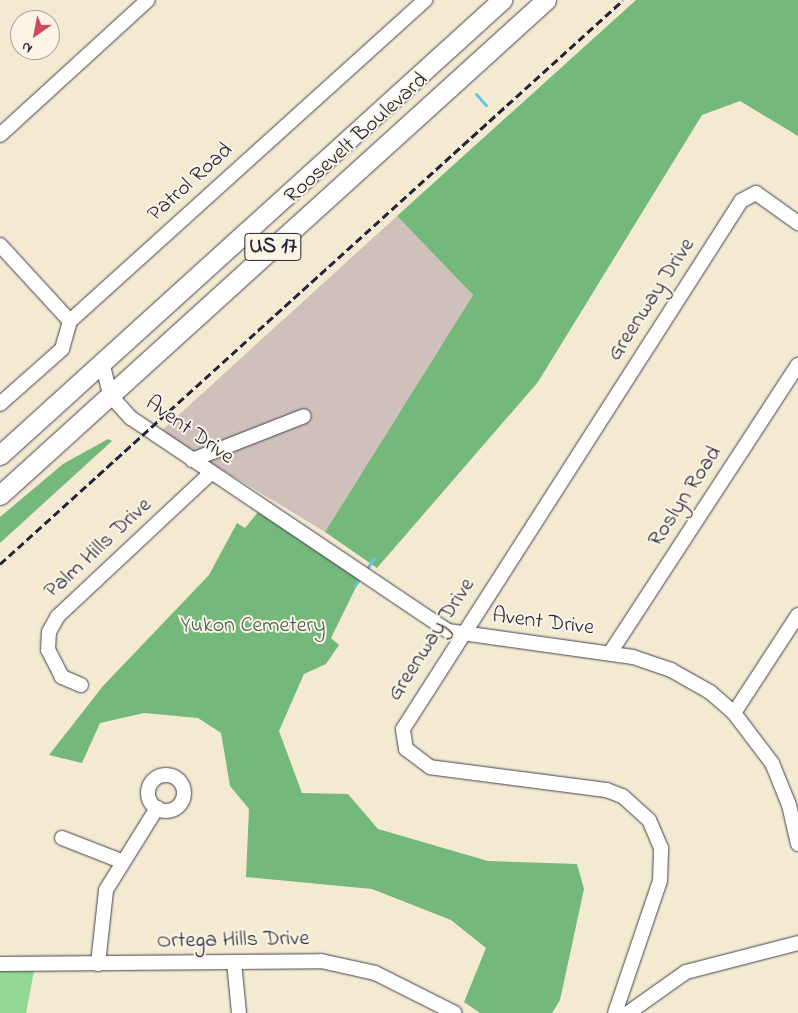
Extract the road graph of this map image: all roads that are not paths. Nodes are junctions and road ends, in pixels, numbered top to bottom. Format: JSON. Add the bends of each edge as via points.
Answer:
{"nodes":[{"id":1,"x":148,"y":0,"type":"edge"},
{"id":2,"x":425,"y":0,"type":"edge"},
{"id":3,"x":502,"y":0,"type":"edge"},
{"id":4,"x":546,"y":0,"type":"edge"},
{"id":5,"x":0,"y":135,"type":"edge"},
{"id":6,"x":798,"y":223,"type":"edge"},
{"id":7,"x":0,"y":245,"type":"edge"},
{"id":8,"x":70,"y":321,"type":"junction"},
{"id":9,"x":102,"y":362,"type":"junction"},
{"id":10,"x":798,"y":365,"type":"edge"},
{"id":11,"x":110,"y":395,"type":"junction"},
{"id":12,"x":0,"y":404,"type":"edge"},
{"id":13,"x":304,"y":416,"type":"dead end"},
{"id":14,"x":0,"y":455,"type":"edge"},
{"id":15,"x":192,"y":460,"type":"junction"},
{"id":16,"x":211,"y":472,"type":"junction"},
{"id":17,"x":0,"y":495,"type":"edge"},
{"id":18,"x":798,"y":615,"type":"edge"},
{"id":19,"x":461,"y":633,"type":"junction"},
{"id":20,"x":610,"y":653,"type":"junction"},
{"id":21,"x":81,"y":685,"type":"dead end"},
{"id":22,"x":734,"y":713,"type":"junction"},
{"id":23,"x":156,"y":808,"type":"dead end"},
{"id":24,"x":62,"y":838,"type":"dead end"},
{"id":25,"x":798,"y":844,"type":"edge"},
{"id":26,"x":121,"y":861,"type":"junction"},
{"id":27,"x":798,"y":943,"type":"edge"},
{"id":28,"x":234,"y":962,"type":"junction"},
{"id":29,"x":0,"y":964,"type":"edge"},
{"id":30,"x":98,"y":964,"type":"junction"},
{"id":31,"x":239,"y":1013,"type":"edge"},
{"id":32,"x":456,"y":1013,"type":"edge"},
{"id":33,"x":615,"y":1013,"type":"edge"},
{"id":34,"x":628,"y":1013,"type":"edge"}],
"edges":[{"from":1,"to":5,"type":"street"},
{"from":2,"to":8,"type":"street","name":"Patrol Road"},
{"from":3,"to":9,"type":"highway","name":"Roosevelt Boulevard","number":"US 17"},
{"from":4,"to":11,"type":"highway","name":"Roosevelt Boulevard","number":"US 17"},
{"from":6,"to":19,"type":"street","name":"Greenway Drive","via":[[764,197],[749,194]]},
{"from":7,"to":8,"type":"street"},
{"from":8,"to":12,"type":"street","via":[[62,348]]},
{"from":9,"to":11,"type":"street","name":"Avent Drive"},
{"from":9,"to":14,"type":"highway","name":"Roosevelt Boulevard","number":"US 17"},
{"from":10,"to":20,"type":"street","name":"Roslyn Road"},
{"from":11,"to":15,"type":"street","name":"Avent Drive","via":[[131,418]]},
{"from":11,"to":17,"type":"highway","name":"Roosevelt Boulevard","number":"US 17"},
{"from":13,"to":15,"type":"street"},
{"from":15,"to":16,"type":"street","name":"Avent Drive"},
{"from":16,"to":19,"type":"street","name":"Avent Drive","via":[[448,631]]},
{"from":16,"to":21,"type":"street","name":"Palm Hills Drive","via":[[58,616],[49,632],[48,650],[62,677]]},
{"from":18,"to":22,"type":"street"},
{"from":19,"to":20,"type":"street","name":"Avent Drive"},
{"from":19,"to":33,"type":"street","name":"Greenway Drive","via":[[407,718],[403,737],[412,758],[430,767],[606,790],[637,807],[657,835],[660,881]]},
{"from":20,"to":22,"type":"street","name":"Avent Drive","via":[[671,670]]},
{"from":22,"to":25,"type":"street","name":"Avent Drive","via":[[772,763]]},
{"from":23,"to":26,"type":"street"},
{"from":24,"to":26,"type":"street"},
{"from":26,"to":30,"type":"street","via":[[106,890],[101,911]]},
{"from":27,"to":34,"type":"street","via":[[686,972]]},
{"from":28,"to":30,"type":"street","name":"Ortega Hills Drive"},
{"from":28,"to":31,"type":"street"},
{"from":28,"to":32,"type":"street","name":"Ortega Hills Drive","via":[[295,960],[350,966],[405,985]]},
{"from":29,"to":30,"type":"street","name":"Ortega Hills Drive"}]}
